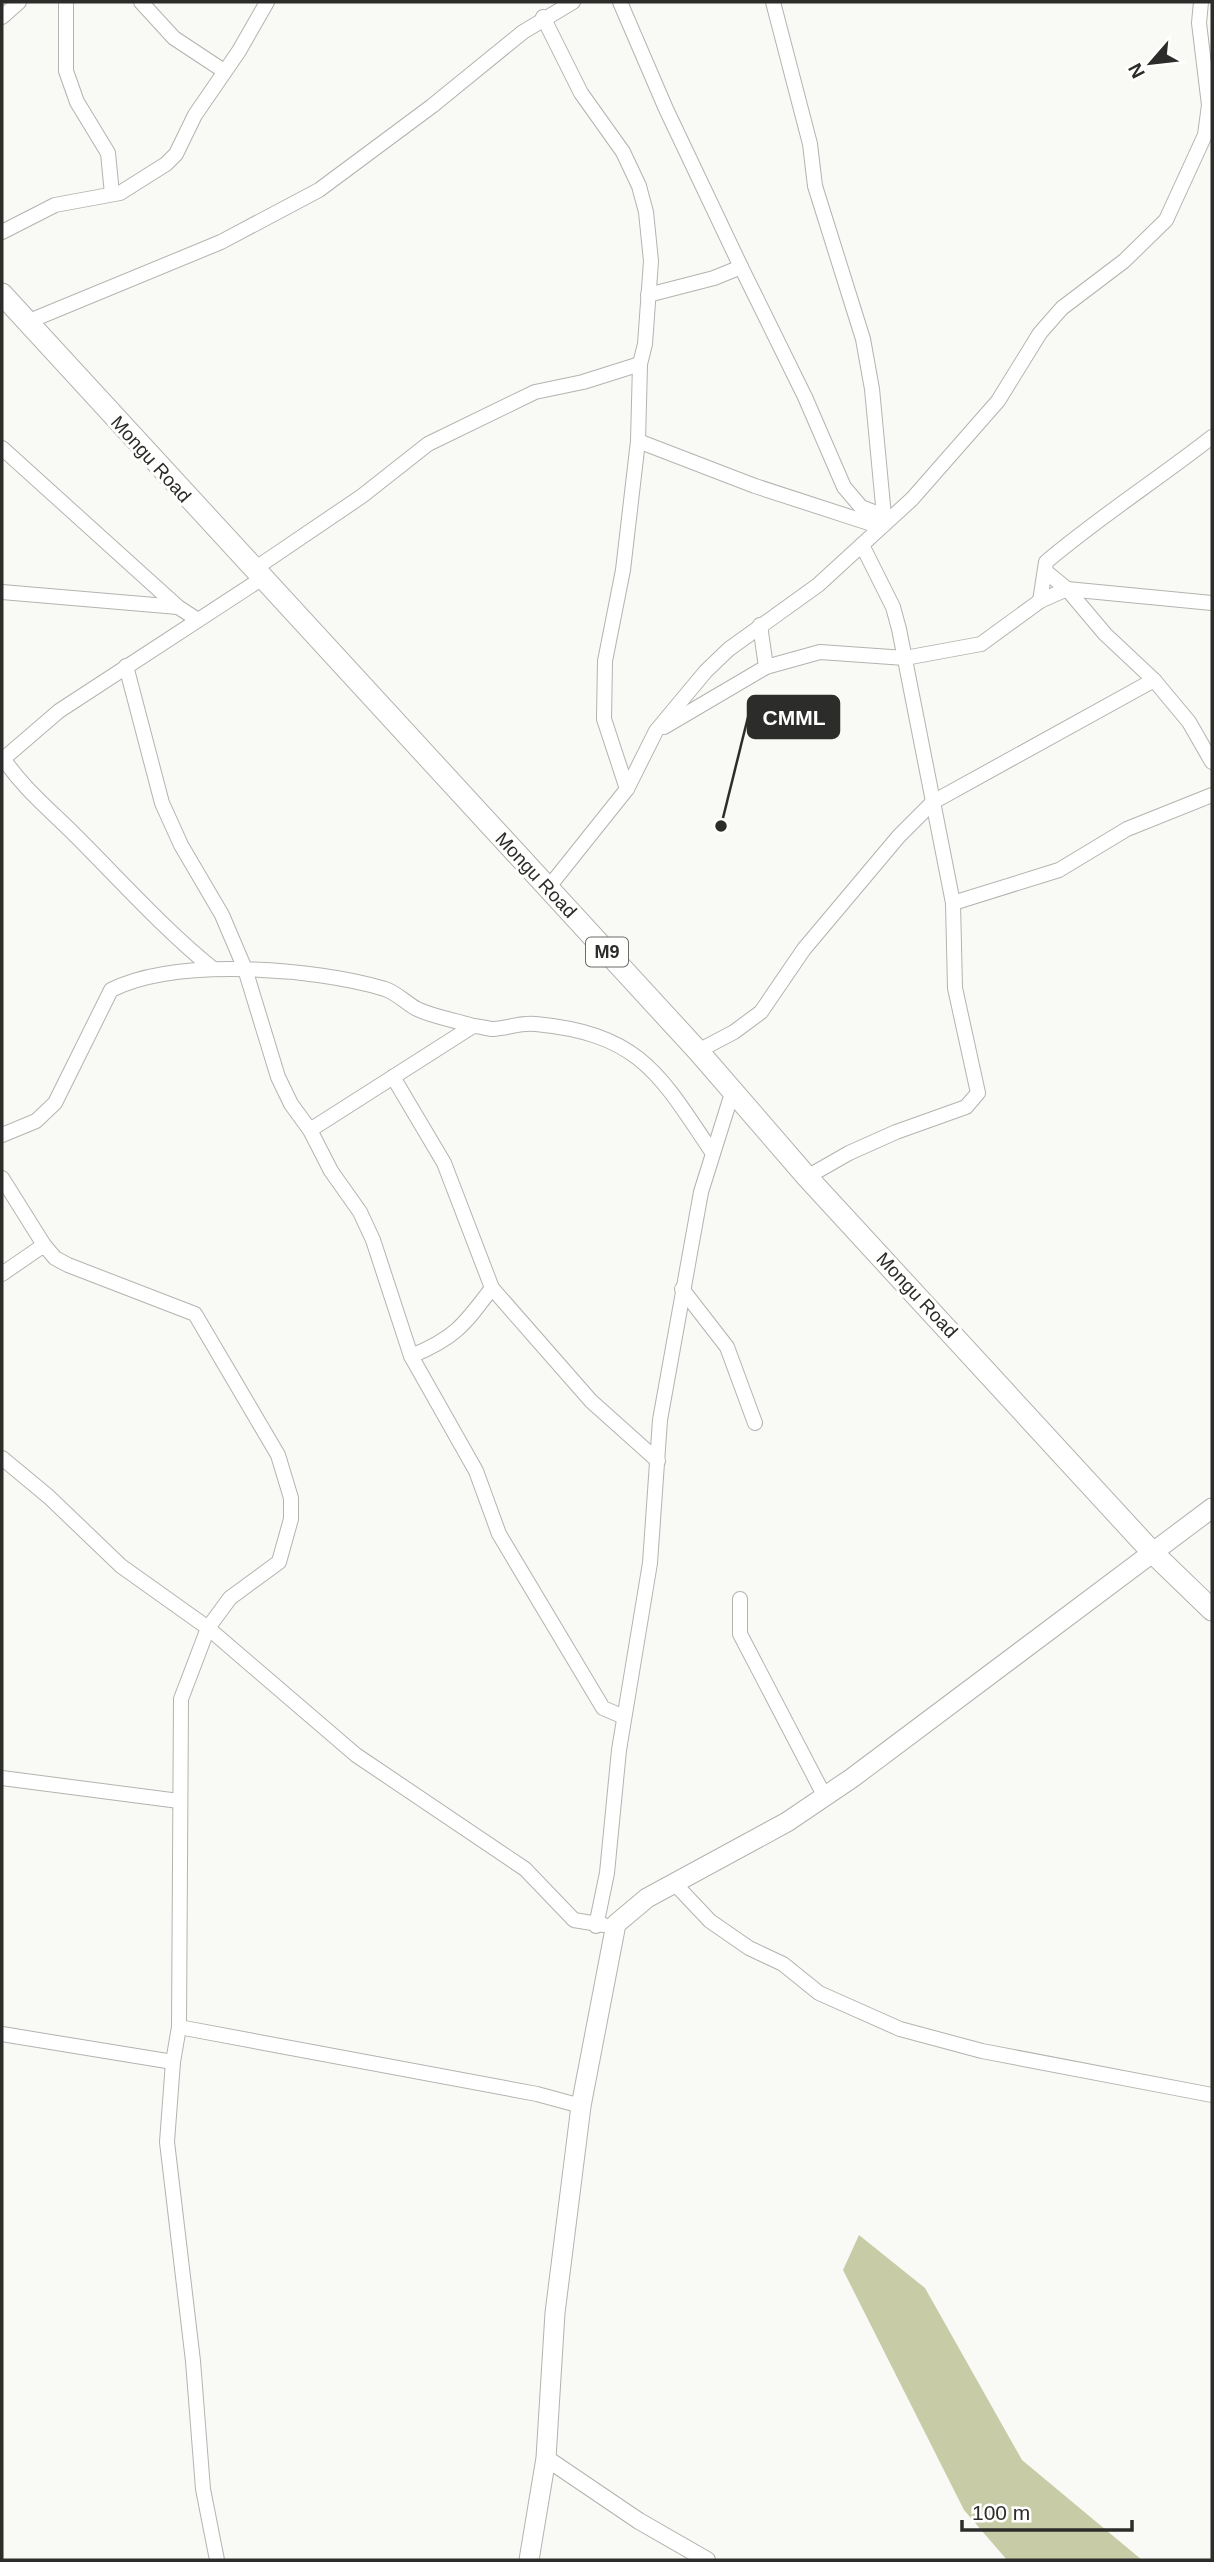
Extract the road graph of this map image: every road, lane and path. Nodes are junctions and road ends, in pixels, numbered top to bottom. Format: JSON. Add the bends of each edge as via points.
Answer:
{"nodes":[{"id":1,"x":19,"y":2,"type":"edge"},
{"id":2,"x":66,"y":2,"type":"edge"},
{"id":3,"x":141,"y":2,"type":"edge"},
{"id":4,"x":267,"y":2,"type":"edge"},
{"id":5,"x":573,"y":2,"type":"edge"},
{"id":6,"x":620,"y":2,"type":"edge"},
{"id":7,"x":774,"y":2,"type":"edge"},
{"id":8,"x":1201,"y":2,"type":"edge"},
{"id":9,"x":2,"y":17,"type":"edge"},
{"id":10,"x":543,"y":17,"type":"junction"},
{"id":11,"x":224,"y":71,"type":"junction"},
{"id":12,"x":112,"y":194,"type":"junction"},
{"id":13,"x":2,"y":232,"type":"edge"},
{"id":14,"x":741,"y":267,"type":"junction"},
{"id":15,"x":2,"y":294,"type":"edge"},
{"id":16,"x":648,"y":295,"type":"junction"},
{"id":17,"x":27,"y":322,"type":"junction"},
{"id":18,"x":640,"y":364,"type":"junction"},
{"id":19,"x":1212,"y":437,"type":"edge"},
{"id":20,"x":638,"y":441,"type":"junction"},
{"id":21,"x":2,"y":448,"type":"edge"},
{"id":22,"x":884,"y":522,"type":"junction"},
{"id":23,"x":862,"y":545,"type":"junction"},
{"id":24,"x":1045,"y":571,"type":"junction"},
{"id":25,"x":257,"y":575,"type":"junction"},
{"id":26,"x":1068,"y":589,"type":"junction"},
{"id":27,"x":2,"y":592,"type":"edge"},
{"id":28,"x":1040,"y":601,"type":"junction"},
{"id":29,"x":1212,"y":603,"type":"edge"},
{"id":30,"x":178,"y":607,"type":"junction"},
{"id":31,"x":198,"y":620,"type":"junction"},
{"id":32,"x":760,"y":625,"type":"junction"},
{"id":33,"x":905,"y":658,"type":"junction"},
{"id":34,"x":125,"y":666,"type":"junction"},
{"id":35,"x":766,"y":667,"type":"junction"},
{"id":36,"x":1154,"y":680,"type":"junction"},
{"id":37,"x":656,"y":731,"type":"junction"},
{"id":38,"x":2,"y":759,"type":"edge"},
{"id":39,"x":1212,"y":762,"type":"edge"},
{"id":40,"x":627,"y":789,"type":"junction"},
{"id":41,"x":1212,"y":796,"type":"edge"},
{"id":42,"x":933,"y":802,"type":"junction"},
{"id":43,"x":548,"y":888,"type":"junction"},
{"id":44,"x":953,"y":903,"type":"junction"},
{"id":45,"x":212,"y":968,"type":"junction"},
{"id":46,"x":245,"y":969,"type":"junction"},
{"id":47,"x":473,"y":1026,"type":"junction"},
{"id":48,"x":698,"y":1051,"type":"junction"},
{"id":49,"x":393,"y":1077,"type":"junction"},
{"id":50,"x":733,"y":1090,"type":"junction"},
{"id":51,"x":310,"y":1130,"type":"junction"},
{"id":52,"x":2,"y":1135,"type":"edge"},
{"id":53,"x":712,"y":1152,"type":"junction"},
{"id":54,"x":807,"y":1177,"type":"junction"},
{"id":55,"x":2,"y":1178,"type":"edge"},
{"id":56,"x":44,"y":1245,"type":"junction"},
{"id":57,"x":2,"y":1274,"type":"edge"},
{"id":58,"x":492,"y":1288,"type":"junction"},
{"id":59,"x":682,"y":1289,"type":"junction"},
{"id":60,"x":411,"y":1356,"type":"junction"},
{"id":61,"x":755,"y":1423,"type":"dead end"},
{"id":62,"x":2,"y":1458,"type":"edge"},
{"id":63,"x":658,"y":1461,"type":"junction"},
{"id":64,"x":1212,"y":1508,"type":"edge"},
{"id":65,"x":1152,"y":1552,"type":"junction"},
{"id":66,"x":740,"y":1599,"type":"dead end"},
{"id":67,"x":1212,"y":1610,"type":"edge"},
{"id":68,"x":208,"y":1628,"type":"junction"},
{"id":69,"x":624,"y":1717,"type":"junction"},
{"id":70,"x":2,"y":1778,"type":"edge"},
{"id":71,"x":825,"y":1797,"type":"junction"},
{"id":72,"x":178,"y":1801,"type":"junction"},
{"id":73,"x":674,"y":1883,"type":"junction"},
{"id":74,"x":606,"y":1925,"type":"junction"},
{"id":75,"x":179,"y":2027,"type":"junction"},
{"id":76,"x":2,"y":2035,"type":"edge"},
{"id":77,"x":173,"y":2062,"type":"junction"},
{"id":78,"x":1212,"y":2095,"type":"edge"},
{"id":79,"x":581,"y":2106,"type":"junction"},
{"id":80,"x":546,"y":2458,"type":"junction"},
{"id":81,"x":217,"y":2560,"type":"edge"},
{"id":82,"x":529,"y":2560,"type":"edge"},
{"id":83,"x":707,"y":2560,"type":"edge"}],
"edges":[{"from":1,"to":9,"type":"street"},
{"from":2,"to":12,"type":"street","via":[[66,71],[77,102],[108,153]]},
{"from":3,"to":11,"type":"street","via":[[174,38]]},
{"from":4,"to":11,"type":"street"},
{"from":5,"to":10,"type":"street"},
{"from":6,"to":14,"type":"street"},
{"from":7,"to":22,"type":"street","via":[[816,186],[863,339]]},
{"from":8,"to":22,"type":"street","via":[[1199,23],[1209,105],[1205,135],[1166,220],[1124,261],[1062,308],[1040,333],[998,401],[935,476]]},
{"from":10,"to":16,"type":"street","via":[[581,93],[623,152],[639,186],[650,249]]},
{"from":10,"to":17,"type":"street","via":[[319,190],[221,242]]},
{"from":11,"to":12,"type":"street","via":[[176,154],[126,190]]},
{"from":12,"to":13,"type":"street","via":[[55,205]]},
{"from":14,"to":16,"type":"street"},
{"from":14,"to":22,"type":"street","via":[[844,486],[862,507]]},
{"from":15,"to":17,"type":"main road","name":"Mongu Road","number":"M9"},
{"from":16,"to":18,"type":"street"},
{"from":17,"to":25,"type":"main road","name":"Mongu Road","number":"M9"},
{"from":18,"to":20,"type":"street"},
{"from":18,"to":25,"type":"street","via":[[535,392],[428,444]]},
{"from":19,"to":24,"type":"street","via":[[1091,524],[1046,562]]},
{"from":20,"to":22,"type":"street","via":[[755,486]]},
{"from":20,"to":40,"type":"street","via":[[623,570],[605,661],[604,719]]},
{"from":21,"to":30,"type":"street"},
{"from":22,"to":23,"type":"street"},
{"from":23,"to":32,"type":"street","via":[[809,592]]},
{"from":23,"to":33,"type":"street","via":[[893,607]]},
{"from":24,"to":26,"type":"street"},
{"from":24,"to":28,"type":"street"},
{"from":25,"to":31,"type":"street"},
{"from":25,"to":43,"type":"main road","name":"Mongu Road","number":"M9"},
{"from":26,"to":28,"type":"street"},
{"from":26,"to":29,"type":"street"},
{"from":26,"to":36,"type":"street","via":[[1105,634]]},
{"from":27,"to":30,"type":"street"},
{"from":28,"to":33,"type":"street","via":[[981,644]]},
{"from":30,"to":31,"type":"street"},
{"from":31,"to":34,"type":"street"},
{"from":32,"to":35,"type":"street"},
{"from":32,"to":37,"type":"street","via":[[706,671]]},
{"from":33,"to":35,"type":"street","via":[[820,652]]},
{"from":33,"to":42,"type":"street"},
{"from":34,"to":38,"type":"street"},
{"from":34,"to":46,"type":"street","via":[[162,803],[222,915]]},
{"from":35,"to":37,"type":"street"},
{"from":36,"to":39,"type":"street","via":[[1189,722]]},
{"from":36,"to":42,"type":"street"},
{"from":37,"to":40,"type":"street"},
{"from":38,"to":45,"type":"street","via":[[168,932]]},
{"from":40,"to":43,"type":"street"},
{"from":41,"to":44,"type":"street","via":[[1128,828],[1059,870]]},
{"from":42,"to":44,"type":"street"},
{"from":42,"to":48,"type":"street","via":[[804,949],[761,1012]]},
{"from":43,"to":48,"type":"main road","name":"Mongu Road","number":"M9"},
{"from":44,"to":54,"type":"street","via":[[955,988],[978,1093],[965,1107],[884,1137]]},
{"from":45,"to":46,"type":"street"},
{"from":45,"to":52,"type":"street","via":[[146,976],[111,990],[55,1103],[36,1121]]},
{"from":46,"to":47,"type":"street","via":[[387,990],[418,1009]]},
{"from":46,"to":51,"type":"street","via":[[278,1077]]},
{"from":47,"to":49,"type":"street"},
{"from":47,"to":53,"type":"street","via":[[491,1029],[536,1024],[582,1031],[622,1045],[662,1079]]},
{"from":48,"to":50,"type":"main road","name":"Mongu Road","number":"M9"},
{"from":49,"to":51,"type":"street"},
{"from":49,"to":58,"type":"street","via":[[444,1163]]},
{"from":50,"to":53,"type":"street"},
{"from":50,"to":54,"type":"main road","name":"Mongu Road","number":"M9"},
{"from":51,"to":60,"type":"street","via":[[373,1240]]},
{"from":53,"to":59,"type":"street"},
{"from":54,"to":65,"type":"main road","name":"Mongu Road","number":"M9"},
{"from":55,"to":56,"type":"street"},
{"from":56,"to":57,"type":"street"},
{"from":56,"to":68,"type":"street","via":[[68,1265],[195,1314],[278,1455],[291,1498],[291,1519],[279,1562],[230,1598]]},
{"from":58,"to":60,"type":"street","via":[[443,1343]]},
{"from":58,"to":63,"type":"street","via":[[591,1401]]},
{"from":59,"to":61,"type":"street","via":[[727,1347]]},
{"from":59,"to":63,"type":"street","via":[[660,1420]]},
{"from":60,"to":69,"type":"street","via":[[476,1471],[499,1534],[516,1564],[603,1708]]},
{"from":62,"to":68,"type":"street","via":[[121,1566]]},
{"from":63,"to":69,"type":"street","via":[[650,1563]]},
{"from":64,"to":65,"type":"main road"},
{"from":65,"to":67,"type":"main road","name":"Mongu Road","number":"M9"},
{"from":65,"to":71,"type":"main road"},
{"from":66,"to":71,"type":"street","via":[[740,1634]]},
{"from":68,"to":72,"type":"street","via":[[181,1699]]},
{"from":68,"to":74,"type":"street","via":[[356,1755],[524,1869],[574,1920]]},
{"from":69,"to":74,"type":"street"},
{"from":70,"to":72,"type":"street"},
{"from":71,"to":73,"type":"main road"},
{"from":72,"to":75,"type":"street"},
{"from":73,"to":74,"type":"main road"},
{"from":73,"to":78,"type":"street","via":[[710,1921],[749,1948],[783,1964],[819,1993],[900,2029],[982,2051]]},
{"from":74,"to":79,"type":"main road"},
{"from":75,"to":77,"type":"street"},
{"from":75,"to":79,"type":"street"},
{"from":76,"to":77,"type":"street"},
{"from":77,"to":81,"type":"street","via":[[167,2142],[203,2489]]},
{"from":79,"to":80,"type":"main road","via":[[555,2313]]},
{"from":80,"to":82,"type":"main road"},
{"from":80,"to":83,"type":"street"}]}
